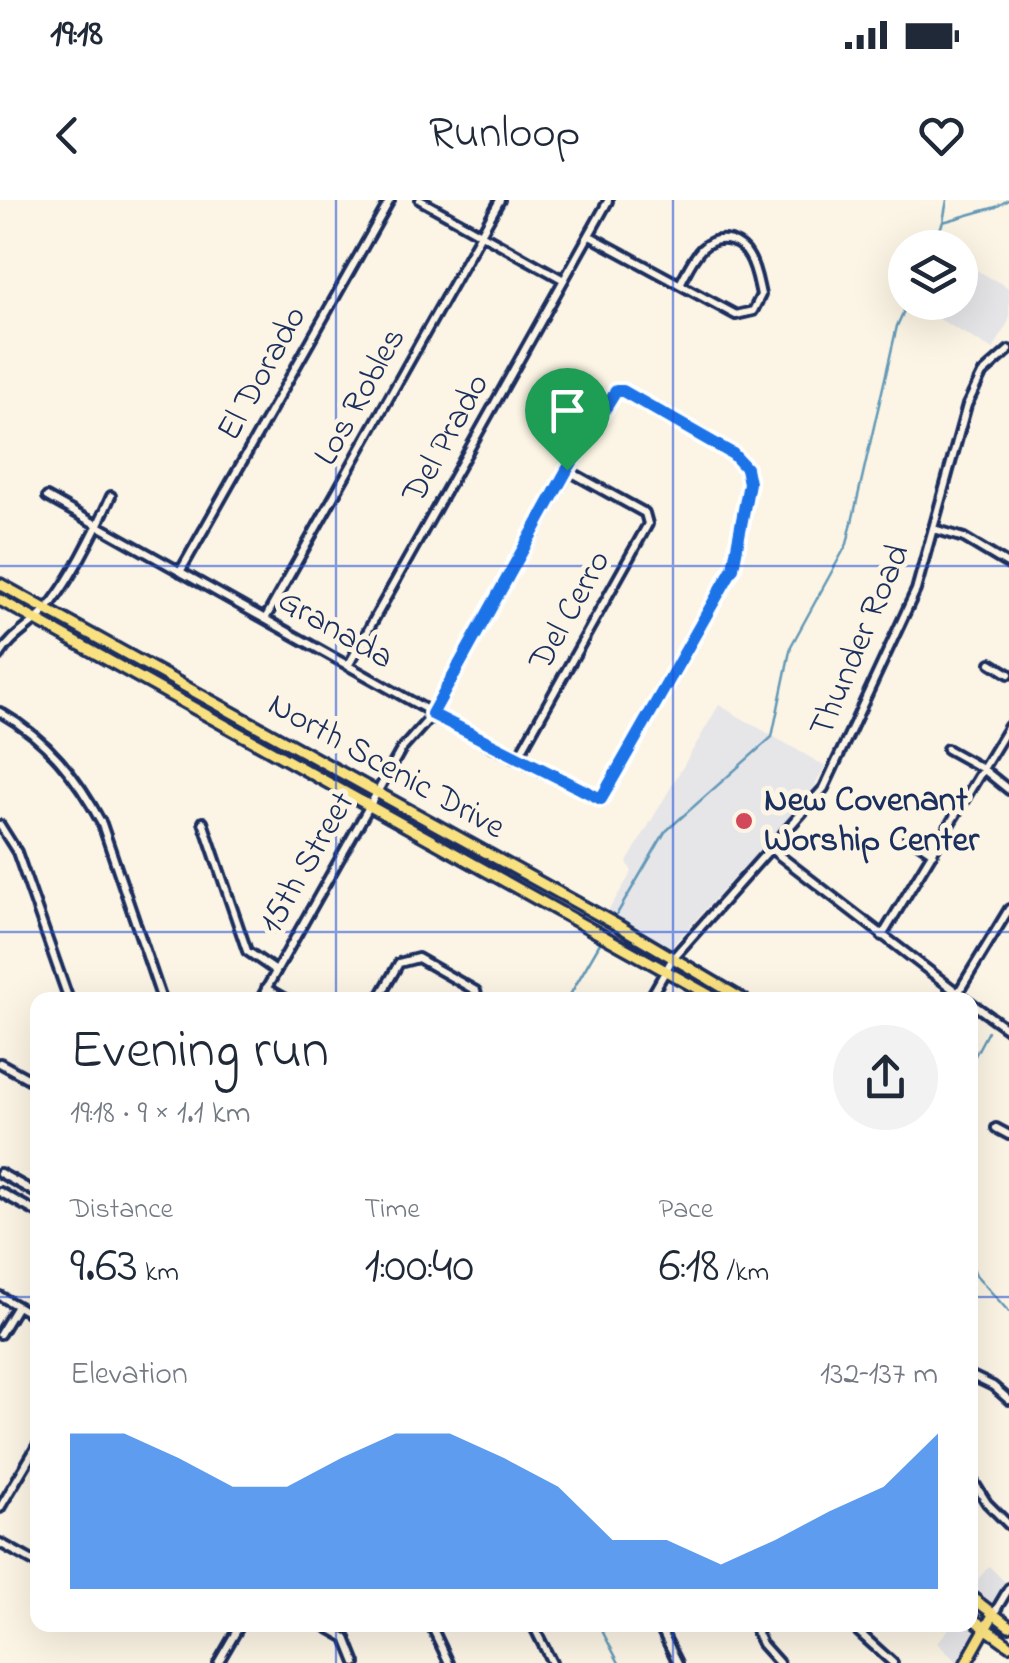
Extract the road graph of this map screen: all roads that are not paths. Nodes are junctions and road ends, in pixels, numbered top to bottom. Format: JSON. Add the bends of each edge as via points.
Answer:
{"nodes":[{"id":1,"x":390,"y":200,"type":"edge"},
{"id":2,"x":420,"y":200,"type":"edge"},
{"id":3,"x":500,"y":200,"type":"edge"},
{"id":4,"x":608,"y":201,"type":"edge"},
{"id":5,"x":481,"y":234,"type":"junction"},
{"id":6,"x":590,"y":236,"type":"junction"},
{"id":7,"x":564,"y":280,"type":"junction"},
{"id":8,"x":680,"y":284,"type":"junction"},
{"id":9,"x":1009,"y":350,"type":"edge"},
{"id":10,"x":567,"y":470,"type":"junction"},
{"id":11,"x":111,"y":496,"type":"dead end"},
{"id":12,"x":47,"y":497,"type":"dead end"},
{"id":13,"x":98,"y":525,"type":"junction"},
{"id":14,"x":934,"y":529,"type":"junction"},
{"id":15,"x":1009,"y":552,"type":"edge"},
{"id":16,"x":1006,"y":564,"type":"edge"},
{"id":17,"x":180,"y":572,"type":"junction"},
{"id":18,"x":0,"y":584,"type":"edge"},
{"id":19,"x":0,"y":600,"type":"edge"},
{"id":20,"x":46,"y":610,"type":"junction"},
{"id":21,"x":265,"y":619,"type":"junction"},
{"id":22,"x":35,"y":620,"type":"junction"},
{"id":23,"x":0,"y":655,"type":"edge"},
{"id":24,"x":990,"y":664,"type":"dead end"},
{"id":25,"x":348,"y":666,"type":"junction"},
{"id":26,"x":1009,"y":674,"type":"edge"},
{"id":27,"x":0,"y":712,"type":"edge"},
{"id":28,"x":432,"y":714,"type":"junction"},
{"id":29,"x":1009,"y":726,"type":"edge"},
{"id":30,"x":947,"y":748,"type":"dead end"},
{"id":31,"x":518,"y":758,"type":"junction"},
{"id":32,"x":983,"y":769,"type":"junction"},
{"id":33,"x":1009,"y":790,"type":"edge"},
{"id":34,"x":376,"y":794,"type":"junction"},
{"id":35,"x":601,"y":799,"type":"joint"},
{"id":36,"x":368,"y":807,"type":"junction"},
{"id":37,"x":203,"y":822,"type":"dead end"},
{"id":38,"x":0,"y":825,"type":"edge"},
{"id":39,"x":908,"y":836,"type":"dead end"},
{"id":40,"x":772,"y":849,"type":"junction"},
{"id":41,"x":934,"y":853,"type":"junction"},
{"id":42,"x":529,"y":878,"type":"junction"},
{"id":43,"x":523,"y":889,"type":"junction"},
{"id":44,"x":1009,"y":909,"type":"edge"},
{"id":45,"x":882,"y":936,"type":"junction"},
{"id":46,"x":673,"y":958,"type":"junction"},
{"id":47,"x":666,"y":970,"type":"junction"},
{"id":48,"x":276,"y":971,"type":"junction"},
{"id":49,"x":266,"y":988,"type":"junction"},
{"id":50,"x":66,"y":992,"type":"edge"},
{"id":51,"x":159,"y":992,"type":"edge"},
{"id":52,"x":264,"y":992,"type":"edge"},
{"id":53,"x":273,"y":992,"type":"edge"},
{"id":54,"x":383,"y":992,"type":"edge"},
{"id":55,"x":476,"y":992,"type":"edge"},
{"id":56,"x":654,"y":992,"type":"edge"},
{"id":57,"x":704,"y":992,"type":"edge"},
{"id":58,"x":730,"y":992,"type":"edge"},
{"id":59,"x":957,"y":992,"type":"edge"},
{"id":60,"x":959,"y":992,"type":"edge"},
{"id":61,"x":978,"y":1008,"type":"edge"},
{"id":62,"x":1009,"y":1030,"type":"edge"},
{"id":63,"x":0,"y":1063,"type":"edge"},
{"id":64,"x":30,"y":1080,"type":"edge"},
{"id":65,"x":996,"y":1128,"type":"dead end"},
{"id":66,"x":1009,"y":1135,"type":"edge"},
{"id":67,"x":0,"y":1172,"type":"edge"},
{"id":68,"x":30,"y":1189,"type":"edge"},
{"id":69,"x":0,"y":1192,"type":"edge"},
{"id":70,"x":30,"y":1209,"type":"edge"},
{"id":71,"x":0,"y":1296,"type":"edge"},
{"id":72,"x":16,"y":1306,"type":"junction"},
{"id":73,"x":30,"y":1314,"type":"edge"},
{"id":74,"x":0,"y":1334,"type":"edge"},
{"id":75,"x":978,"y":1379,"type":"edge"},
{"id":76,"x":1009,"y":1400,"type":"edge"},
{"id":77,"x":30,"y":1457,"type":"edge"},
{"id":78,"x":978,"y":1489,"type":"edge"},
{"id":79,"x":0,"y":1508,"type":"edge"},
{"id":80,"x":1009,"y":1526,"type":"edge"},
{"id":81,"x":0,"y":1543,"type":"edge"},
{"id":82,"x":30,"y":1560,"type":"edge"},
{"id":83,"x":1009,"y":1588,"type":"edge"},
{"id":84,"x":978,"y":1603,"type":"edge"},
{"id":85,"x":993,"y":1616,"type":"junction"},
{"id":86,"x":978,"y":1622,"type":"edge"},
{"id":87,"x":1009,"y":1626,"type":"edge"},
{"id":88,"x":985,"y":1628,"type":"junction"},
{"id":89,"x":236,"y":1632,"type":"edge"},
{"id":90,"x":335,"y":1632,"type":"edge"},
{"id":91,"x":434,"y":1632,"type":"edge"},
{"id":92,"x":536,"y":1632,"type":"edge"},
{"id":93,"x":662,"y":1632,"type":"edge"},
{"id":94,"x":756,"y":1632,"type":"edge"},
{"id":95,"x":859,"y":1632,"type":"edge"},
{"id":96,"x":1009,"y":1644,"type":"edge"},
{"id":97,"x":218,"y":1663,"type":"edge"},
{"id":98,"x":356,"y":1663,"type":"edge"},
{"id":99,"x":449,"y":1663,"type":"edge"},
{"id":100,"x":552,"y":1663,"type":"edge"},
{"id":101,"x":678,"y":1663,"type":"edge"},
{"id":102,"x":779,"y":1663,"type":"edge"},
{"id":103,"x":892,"y":1663,"type":"edge"},
{"id":104,"x":966,"y":1663,"type":"edge"}],
"edges":[{"from":1,"to":17,"type":"street","name":"El Dorado"},
{"from":2,"to":5,"type":"street"},
{"from":3,"to":5,"type":"street","name":"Los Robles"},
{"from":4,"to":6,"type":"street","name":"Del Prado"},
{"from":5,"to":7,"type":"street"},
{"from":5,"to":21,"type":"street","name":"Los Robles"},
{"from":6,"to":7,"type":"street","name":"Del Prado"},
{"from":6,"to":8,"type":"street"},
{"from":7,"to":25,"type":"street","name":"Del Prado"},
{"from":8,"to":8,"type":"street","via":[[736,315],[753,311],[761,294],[750,257],[740,244],[723,239],[707,243]]},
{"from":9,"to":14,"type":"street","name":"Thunder Road","via":[[982,374],[966,405]]},
{"from":10,"to":28,"type":"street","name":"15th Street"},
{"from":10,"to":31,"type":"street","name":"Del Cerro","via":[[645,513],[648,524]]},
{"from":10,"to":35,"type":"street","name":"15th Street","via":[[616,391],[623,391],[733,454],[749,483],[733,568]]},
{"from":11,"to":13,"type":"street"},
{"from":12,"to":13,"type":"street","name":"Granada"},
{"from":13,"to":17,"type":"street","name":"Granada"},
{"from":13,"to":20,"type":"street"},
{"from":14,"to":16,"type":"street","via":[[964,538]]},
{"from":14,"to":40,"type":"street","name":"Thunder Road","via":[[916,590],[824,788]]},
{"from":15,"to":16,"type":"street"},
{"from":17,"to":21,"type":"street","name":"Granada"},
{"from":18,"to":20,"type":"main road","name":"North Scenic Drive"},
{"from":19,"to":22,"type":"main road","name":"North Scenic Drive"},
{"from":20,"to":22,"type":"street"},
{"from":20,"to":34,"type":"main road","name":"North Scenic Drive"},
{"from":21,"to":25,"type":"street","name":"Granada"},
{"from":22,"to":23,"type":"street"},
{"from":22,"to":36,"type":"main road","name":"North Scenic Drive"},
{"from":24,"to":26,"type":"street"},
{"from":25,"to":28,"type":"street","name":"Granada"},
{"from":27,"to":51,"type":"street","via":[[58,756],[89,800]]},
{"from":28,"to":31,"type":"street","name":"Granada"},
{"from":28,"to":34,"type":"street","name":"15th Street"},
{"from":29,"to":32,"type":"street"},
{"from":30,"to":32,"type":"street"},
{"from":31,"to":35,"type":"street","name":"Granada"},
{"from":32,"to":33,"type":"street"},
{"from":32,"to":41,"type":"street"},
{"from":34,"to":36,"type":"street","name":"15th Street"},
{"from":34,"to":42,"type":"main road","name":"North Scenic Drive"},
{"from":36,"to":43,"type":"main road","name":"North Scenic Drive"},
{"from":36,"to":48,"type":"street","name":"15th Street"},
{"from":37,"to":48,"type":"street","via":[[247,951]]},
{"from":38,"to":50,"type":"street","via":[[17,852]]},
{"from":39,"to":41,"type":"street"},
{"from":40,"to":45,"type":"street"},
{"from":40,"to":46,"type":"street","name":"Thunder Road"},
{"from":41,"to":45,"type":"street"},
{"from":42,"to":43,"type":"street"},
{"from":42,"to":46,"type":"main road","name":"North Scenic Drive"},
{"from":43,"to":47,"type":"main road","name":"North Scenic Drive"},
{"from":44,"to":60,"type":"street"},
{"from":45,"to":59,"type":"street"},
{"from":46,"to":47,"type":"street","name":"Thunder Road"},
{"from":46,"to":58,"type":"main road","name":"North Scenic Drive"},
{"from":47,"to":56,"type":"street","name":"Thunder Road"},
{"from":47,"to":57,"type":"main road","name":"North Scenic Drive"},
{"from":48,"to":49,"type":"street","name":"15th Street"},
{"from":49,"to":52,"type":"street","name":"15th Street"},
{"from":49,"to":53,"type":"street"},
{"from":54,"to":55,"type":"street","via":[[399,963],[418,958]]},
{"from":61,"to":62,"type":"street"},
{"from":63,"to":64,"type":"street"},
{"from":65,"to":66,"type":"street"},
{"from":67,"to":68,"type":"street"},
{"from":69,"to":70,"type":"street"},
{"from":71,"to":72,"type":"street"},
{"from":72,"to":73,"type":"street"},
{"from":72,"to":74,"type":"street"},
{"from":75,"to":76,"type":"street"},
{"from":77,"to":79,"type":"street"},
{"from":78,"to":80,"type":"street"},
{"from":81,"to":82,"type":"street"},
{"from":83,"to":85,"type":"street"},
{"from":84,"to":85,"type":"main road"},
{"from":85,"to":87,"type":"main road"},
{"from":85,"to":88,"type":"main road"},
{"from":86,"to":88,"type":"main road"},
{"from":88,"to":96,"type":"main road"},
{"from":88,"to":104,"type":"main road"},
{"from":89,"to":97,"type":"street"},
{"from":90,"to":98,"type":"street","via":[[346,1638]]},
{"from":91,"to":99,"type":"street"},
{"from":92,"to":100,"type":"street"},
{"from":93,"to":101,"type":"street"},
{"from":94,"to":102,"type":"street"},
{"from":95,"to":103,"type":"street"}]}
